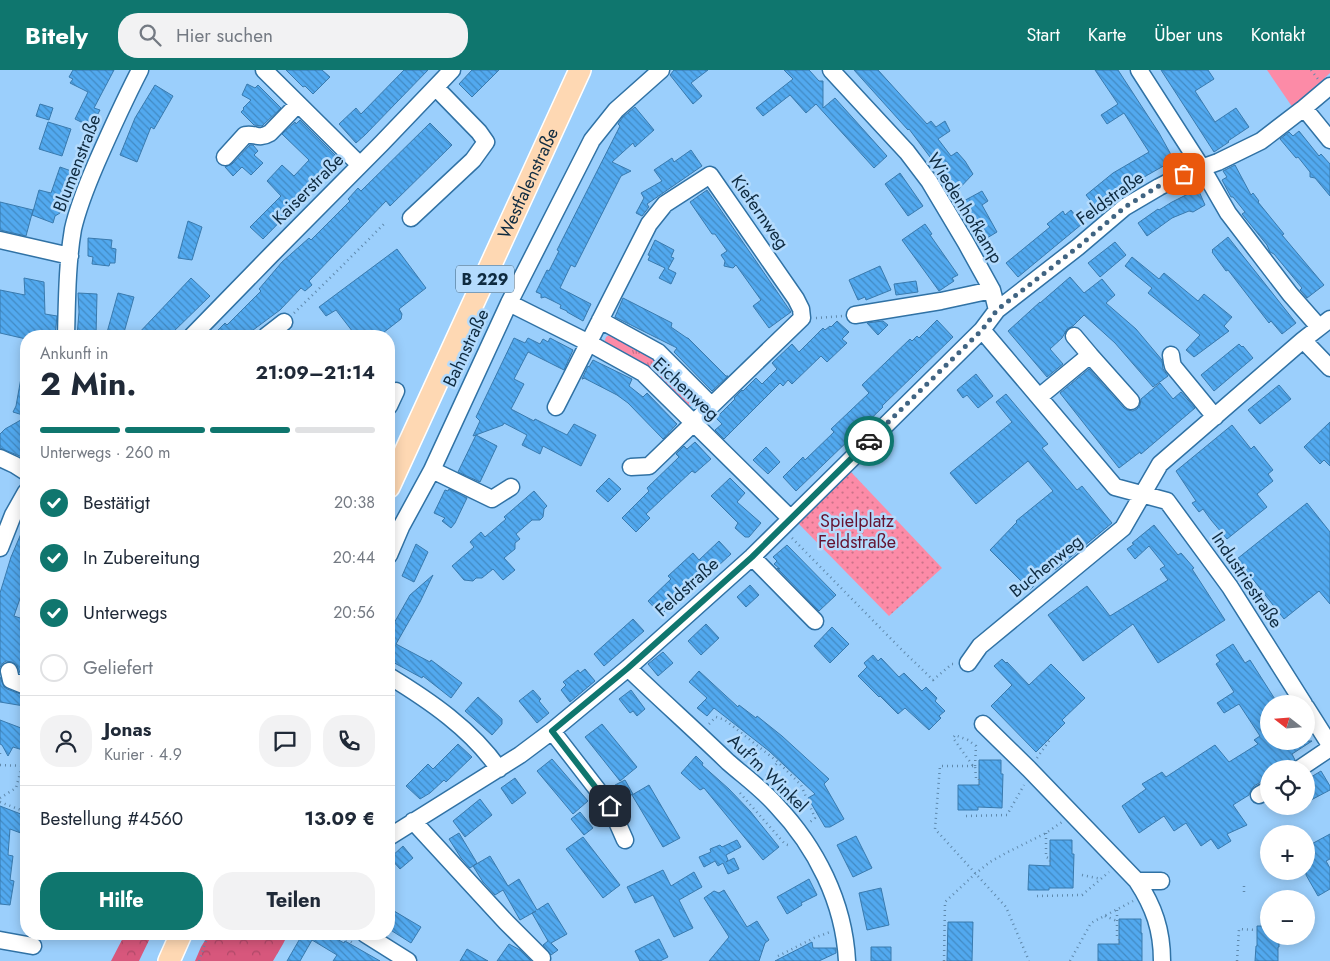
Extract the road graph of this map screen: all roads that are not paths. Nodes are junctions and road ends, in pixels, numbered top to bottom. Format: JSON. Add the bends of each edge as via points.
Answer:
{"nodes":[{"id":1,"x":140,"y":70,"type":"edge"},
{"id":2,"x":264,"y":70,"type":"edge"},
{"id":3,"x":451,"y":70,"type":"edge"},
{"id":4,"x":580,"y":70,"type":"edge"},
{"id":5,"x":661,"y":70,"type":"edge"},
{"id":6,"x":831,"y":70,"type":"edge"},
{"id":7,"x":1139,"y":70,"type":"edge"},
{"id":8,"x":1324,"y":83,"type":"edge"},
{"id":9,"x":442,"y":94,"type":"dead end"},
{"id":10,"x":298,"y":104,"type":"junction"},
{"id":11,"x":1304,"y":108,"type":"junction"},
{"id":12,"x":1330,"y":140,"type":"edge"},
{"id":13,"x":224,"y":157,"type":"dead end"},
{"id":14,"x":360,"y":165,"type":"junction"},
{"id":15,"x":1202,"y":168,"type":"junction"},
{"id":16,"x":412,"y":218,"type":"dead end"},
{"id":17,"x":0,"y":240,"type":"edge"},
{"id":18,"x":70,"y":256,"type":"junction"},
{"id":19,"x":992,"y":290,"type":"junction"},
{"id":20,"x":509,"y":303,"type":"junction"},
{"id":21,"x":997,"y":310,"type":"junction"},
{"id":22,"x":856,"y":315,"type":"road end"},
{"id":23,"x":600,"y":320,"type":"junction"},
{"id":24,"x":284,"y":322,"type":"road end"},
{"id":25,"x":1325,"y":323,"type":"edge"},
{"id":26,"x":66,"y":330,"type":"edge"},
{"id":27,"x":198,"y":330,"type":"edge"},
{"id":28,"x":274,"y":330,"type":"edge"},
{"id":29,"x":982,"y":330,"type":"junction"},
{"id":30,"x":1074,"y":336,"type":"dead end"},
{"id":31,"x":1303,"y":340,"type":"junction"},
{"id":32,"x":589,"y":343,"type":"junction"},
{"id":33,"x":1090,"y":354,"type":"junction"},
{"id":34,"x":1171,"y":355,"type":"dead end"},
{"id":35,"x":1330,"y":368,"type":"edge"},
{"id":36,"x":1039,"y":397,"type":"junction"},
{"id":37,"x":1131,"y":401,"type":"dead end"},
{"id":38,"x":712,"y":405,"type":"junction"},
{"id":39,"x":556,"y":407,"type":"dead end"},
{"id":40,"x":1215,"y":417,"type":"junction"},
{"id":41,"x":693,"y":423,"type":"junction"},
{"id":42,"x":0,"y":458,"type":"edge"},
{"id":43,"x":20,"y":468,"type":"edge"},
{"id":44,"x":632,"y":468,"type":"dead end"},
{"id":45,"x":432,"y":470,"type":"junction"},
{"id":46,"x":395,"y":474,"type":"edge"},
{"id":47,"x":511,"y":487,"type":"dead end"},
{"id":48,"x":1143,"y":495,"type":"junction"},
{"id":49,"x":20,"y":503,"type":"edge"},
{"id":50,"x":786,"y":523,"type":"junction"},
{"id":51,"x":395,"y":541,"type":"edge"},
{"id":52,"x":0,"y":548,"type":"edge"},
{"id":53,"x":752,"y":557,"type":"junction"},
{"id":54,"x":815,"y":621,"type":"dead end"},
{"id":55,"x":968,"y":663,"type":"road end"},
{"id":56,"x":628,"y":668,"type":"junction"},
{"id":57,"x":9,"y":671,"type":"dead end"},
{"id":58,"x":395,"y":680,"type":"edge"},
{"id":59,"x":20,"y":684,"type":"edge"},
{"id":60,"x":1298,"y":695,"type":"edge"},
{"id":61,"x":1315,"y":722,"type":"edge"},
{"id":62,"x":983,"y":724,"type":"dead end"},
{"id":63,"x":552,"y":731,"type":"junction"},
{"id":64,"x":1330,"y":747,"type":"edge"},
{"id":65,"x":1312,"y":760,"type":"edge"},
{"id":66,"x":499,"y":769,"type":"junction"},
{"id":67,"x":413,"y":821,"type":"junction"},
{"id":68,"x":395,"y":833,"type":"edge"},
{"id":69,"x":624,"y":840,"type":"dead end"},
{"id":70,"x":1161,"y":880,"type":"dead end"},
{"id":71,"x":1137,"y":881,"type":"junction"},
{"id":72,"x":0,"y":940,"type":"edge"},
{"id":73,"x":178,"y":940,"type":"edge"},
{"id":74,"x":375,"y":940,"type":"edge"},
{"id":75,"x":33,"y":946,"type":"dead end"},
{"id":76,"x":542,"y":958,"type":"dead end"},
{"id":77,"x":169,"y":961,"type":"edge"},
{"id":78,"x":408,"y":961,"type":"edge"},
{"id":79,"x":847,"y":961,"type":"edge"},
{"id":80,"x":1162,"y":961,"type":"edge"}],
"edges":[{"from":1,"to":18,"type":"street","name":"Blumenstraße","via":[[82,201]]},
{"from":2,"to":10,"type":"street"},
{"from":3,"to":14,"type":"street","name":"Kaiserstraße"},
{"from":4,"to":46,"type":"main road","name":"Westfalenstraße","number":"B 229"},
{"from":5,"to":20,"type":"street","name":"Bahnstraße","via":[[616,110],[592,140]]},
{"from":6,"to":19,"type":"street","name":"Wiedenhofkamp","via":[[907,152],[929,181]]},
{"from":7,"to":15,"type":"street"},
{"from":8,"to":11,"type":"street","name":"Feldstraße"},
{"from":9,"to":16,"type":"street","via":[[486,142],[472,160]]},
{"from":10,"to":13,"type":"street","via":[[270,133],[260,137],[245,135]]},
{"from":10,"to":14,"type":"street"},
{"from":11,"to":12,"type":"street"},
{"from":11,"to":15,"type":"street","name":"Feldstraße","via":[[1261,141]]},
{"from":14,"to":27,"type":"street","name":"Kaiserstraße"},
{"from":15,"to":21,"type":"street","name":"Feldstraße","via":[[1159,186],[1125,207]]},
{"from":15,"to":25,"type":"street","via":[[1228,213],[1290,294]]},
{"from":17,"to":18,"type":"street"},
{"from":18,"to":26,"type":"street","name":"Blumenstraße"},
{"from":19,"to":21,"type":"street","name":"Wiedenhofkamp"},
{"from":19,"to":22,"type":"street"},
{"from":20,"to":32,"type":"street","name":"Eichenweg"},
{"from":20,"to":45,"type":"street","name":"Bahnstraße"},
{"from":21,"to":29,"type":"street"},
{"from":23,"to":32,"type":"street","name":"Kiefernweg"},
{"from":23,"to":38,"type":"street","name":"Eichenweg","via":[[658,352]]},
{"from":23,"to":38,"type":"street","name":"Kiefernweg","via":[[649,224],[665,204],[710,175],[802,309],[802,318]]},
{"from":24,"to":28,"type":"street"},
{"from":25,"to":31,"type":"street"},
{"from":29,"to":36,"type":"street","name":"Industriestraße"},
{"from":29,"to":50,"type":"street","name":"Feldstraße"},
{"from":30,"to":33,"type":"street"},
{"from":31,"to":35,"type":"street"},
{"from":31,"to":40,"type":"street"},
{"from":32,"to":39,"type":"street","name":"Kiefernweg"},
{"from":32,"to":41,"type":"street","name":"Eichenweg","via":[[643,373]]},
{"from":33,"to":36,"type":"street"},
{"from":33,"to":37,"type":"street"},
{"from":34,"to":40,"type":"street","via":[[1174,366]]},
{"from":36,"to":48,"type":"street","name":"Industriestraße","via":[[1115,488]]},
{"from":38,"to":41,"type":"street"},
{"from":40,"to":48,"type":"street","via":[[1160,464]]},
{"from":41,"to":44,"type":"street","via":[[649,466]]},
{"from":41,"to":50,"type":"street","name":"Eichenweg"},
{"from":42,"to":43,"type":"street"},
{"from":45,"to":47,"type":"street","via":[[492,499]]},
{"from":45,"to":51,"type":"street","name":"Bahnstraße"},
{"from":48,"to":55,"type":"street","name":"Buchenweg","via":[[1123,528],[980,646]]},
{"from":48,"to":60,"type":"street","name":"Industriestraße","via":[[1166,501],[1230,588]]},
{"from":49,"to":52,"type":"street"},
{"from":50,"to":53,"type":"street","name":"Feldstraße"},
{"from":53,"to":54,"type":"street"},
{"from":53,"to":56,"type":"street","name":"Feldstraße"},
{"from":56,"to":63,"type":"street","name":"Feldstraße"},
{"from":56,"to":79,"type":"street","name":"Auf'm Winkel","via":[[790,820],[826,876],[839,911]]},
{"from":57,"to":59,"type":"street","via":[[11,680]]},
{"from":58,"to":66,"type":"street","via":[[451,717]]},
{"from":61,"to":64,"type":"street"},
{"from":62,"to":71,"type":"street"},
{"from":63,"to":66,"type":"street","name":"Feldstraße"},
{"from":63,"to":69,"type":"street","via":[[610,806]]},
{"from":64,"to":65,"type":"street"},
{"from":66,"to":67,"type":"street","name":"Feldstraße"},
{"from":67,"to":68,"type":"street","name":"Feldstraße"},
{"from":67,"to":76,"type":"street"},
{"from":70,"to":71,"type":"street"},
{"from":71,"to":80,"type":"street","via":[[1156,918]]},
{"from":72,"to":75,"type":"street"},
{"from":73,"to":77,"type":"main road"},
{"from":74,"to":78,"type":"street"}]}
